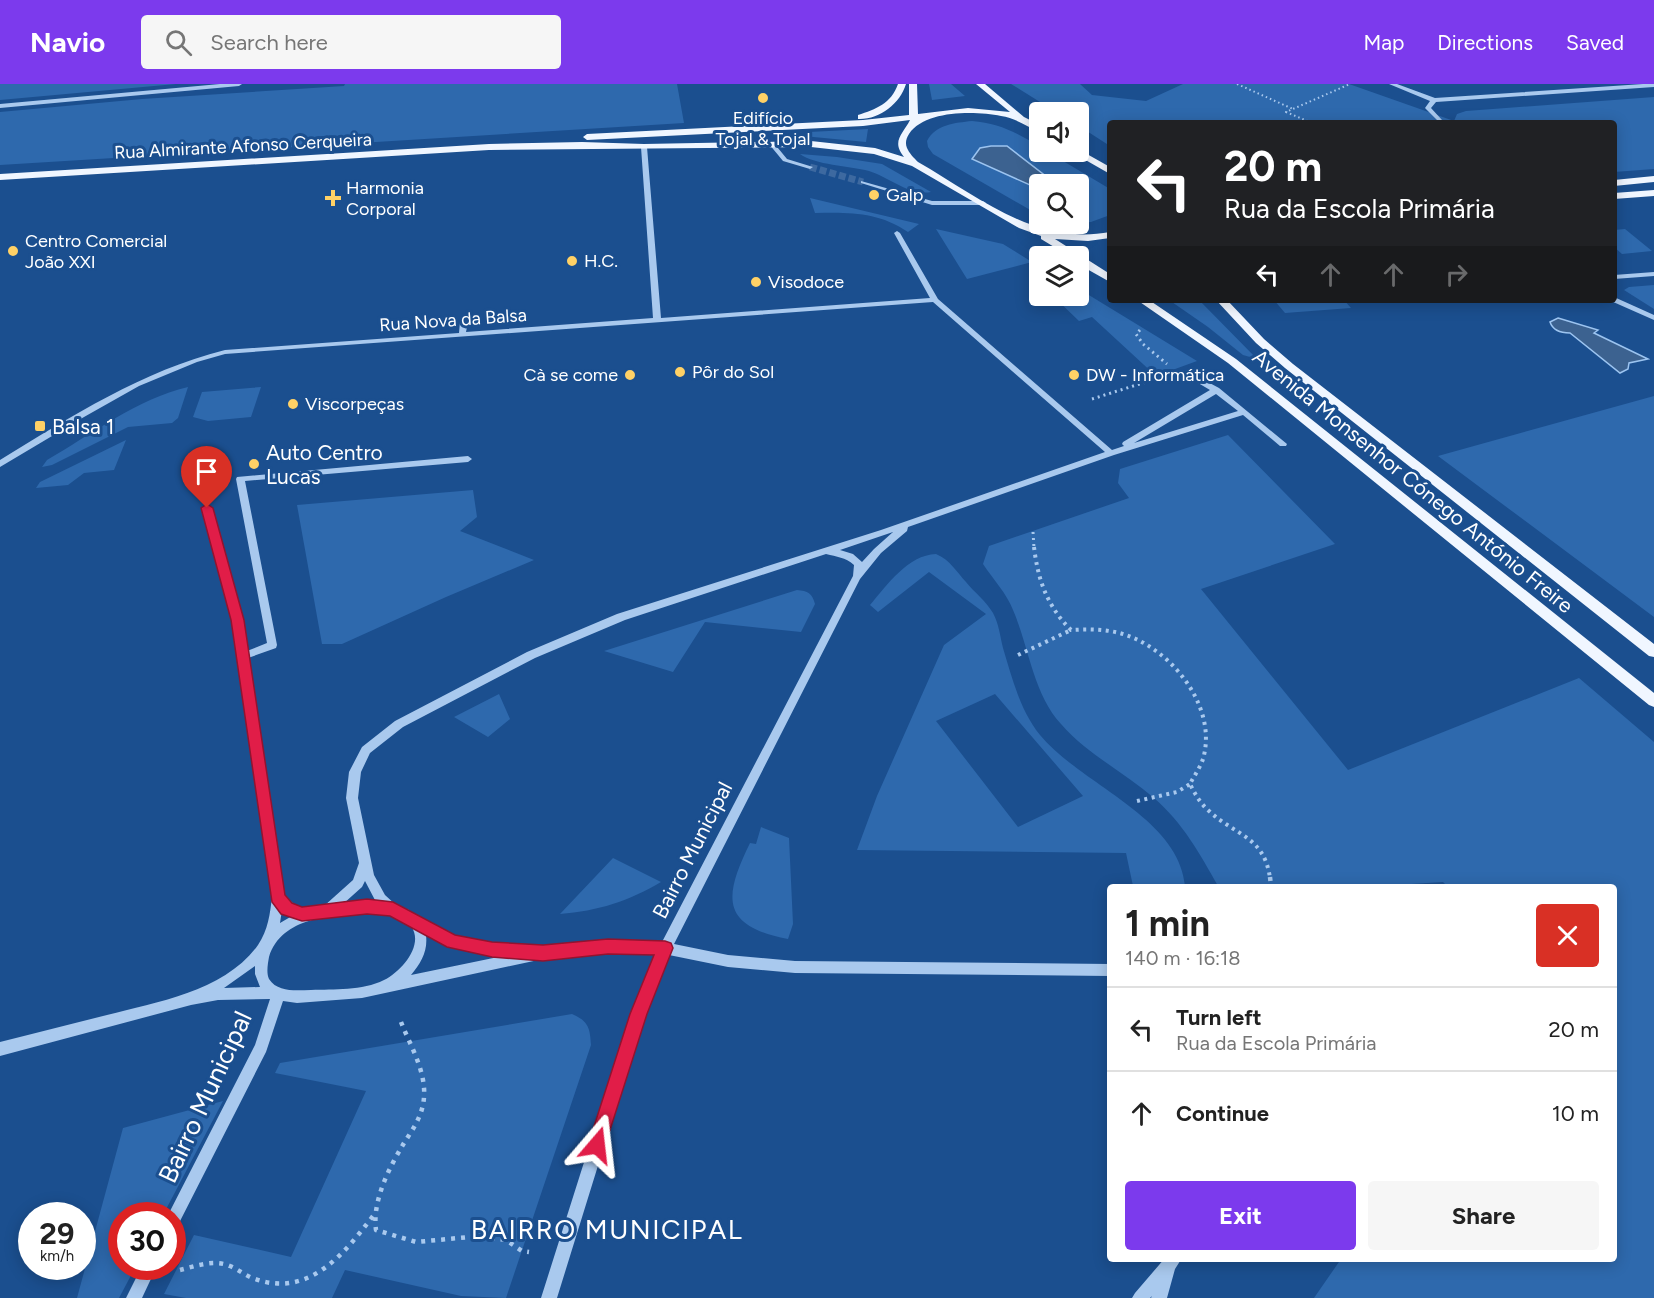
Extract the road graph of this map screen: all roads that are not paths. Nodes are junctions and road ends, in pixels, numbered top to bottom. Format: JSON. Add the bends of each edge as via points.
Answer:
{"nodes":[{"id":1,"x":239,"y":84,"type":"edge"},
{"id":2,"x":902,"y":84,"type":"edge"},
{"id":3,"x":913,"y":84,"type":"edge"},
{"id":4,"x":980,"y":84,"type":"edge"},
{"id":5,"x":1392,"y":84,"type":"edge"},
{"id":6,"x":1654,"y":85,"type":"edge"},
{"id":7,"x":1434,"y":100,"type":"junction"},
{"id":8,"x":0,"y":106,"type":"edge"},
{"id":9,"x":914,"y":120,"type":"junction"},
{"id":10,"x":1439,"y":120,"type":"dead end"},
{"id":11,"x":1028,"y":121,"type":"joint"},
{"id":12,"x":827,"y":125,"type":"junction"},
{"id":13,"x":775,"y":127,"type":"junction"},
{"id":14,"x":771,"y":143,"type":"junction"},
{"id":15,"x":489,"y":147,"type":"junction"},
{"id":16,"x":644,"y":147,"type":"junction"},
{"id":17,"x":1089,"y":159,"type":"edge"},
{"id":18,"x":915,"y":164,"type":"junction"},
{"id":19,"x":810,"y":167,"type":"tunnel mouth"},
{"id":20,"x":1107,"y":169,"type":"edge"},
{"id":21,"x":0,"y":177,"type":"edge"},
{"id":22,"x":1654,"y":179,"type":"edge"},
{"id":23,"x":863,"y":182,"type":"tunnel mouth"},
{"id":24,"x":1617,"y":183,"type":"edge"},
{"id":25,"x":1654,"y":193,"type":"edge"},
{"id":26,"x":1617,"y":196,"type":"edge"},
{"id":27,"x":983,"y":203,"type":"junction"},
{"id":28,"x":1029,"y":229,"type":"edge"},
{"id":29,"x":897,"y":232,"type":"dead end"},
{"id":30,"x":1040,"y":234,"type":"joint"},
{"id":31,"x":1106,"y":236,"type":"edge"},
{"id":32,"x":1058,"y":246,"type":"edge"},
{"id":33,"x":1089,"y":266,"type":"edge"},
{"id":34,"x":1654,"y":274,"type":"edge"},
{"id":35,"x":1107,"y":277,"type":"edge"},
{"id":36,"x":1617,"y":277,"type":"edge"},
{"id":37,"x":935,"y":300,"type":"junction"},
{"id":38,"x":1617,"y":300,"type":"edge"},
{"id":39,"x":1146,"y":303,"type":"edge"},
{"id":40,"x":1224,"y":303,"type":"edge"},
{"id":41,"x":1229,"y":303,"type":"edge"},
{"id":42,"x":1236,"y":316,"type":"junction"},
{"id":43,"x":1654,"y":318,"type":"edge"},
{"id":44,"x":657,"y":321,"type":"junction"},
{"id":45,"x":464,"y":322,"type":"dead end"},
{"id":46,"x":462,"y":335,"type":"junction"},
{"id":47,"x":1191,"y":375,"type":"dead end"},
{"id":48,"x":1216,"y":390,"type":"junction"},
{"id":49,"x":1244,"y":412,"type":"junction"},
{"id":50,"x":1283,"y":444,"type":"dead end"},
{"id":51,"x":1111,"y":453,"type":"junction"},
{"id":52,"x":468,"y":459,"type":"dead end"},
{"id":53,"x":0,"y":464,"type":"edge"},
{"id":54,"x":207,"y":508,"type":"dead end"},
{"id":55,"x":917,"y":521,"type":"junction"},
{"id":56,"x":823,"y":552,"type":"junction"},
{"id":57,"x":856,"y":578,"type":"junction"},
{"id":58,"x":1654,"y":652,"type":"edge"},
{"id":59,"x":243,"y":656,"type":"junction"},
{"id":60,"x":1654,"y":701,"type":"edge"},
{"id":61,"x":365,"y":864,"type":"junction"},
{"id":62,"x":278,"y":897,"type":"junction"},
{"id":63,"x":393,"y":909,"type":"junction"},
{"id":64,"x":326,"y":911,"type":"junction"},
{"id":65,"x":414,"y":922,"type":"junction"},
{"id":66,"x":665,"y":948,"type":"junction"},
{"id":67,"x":263,"y":950,"type":"junction"},
{"id":68,"x":543,"y":953,"type":"junction"},
{"id":69,"x":1107,"y":970,"type":"edge"},
{"id":70,"x":379,"y":988,"type":"junction"},
{"id":71,"x":279,"y":993,"type":"junction"},
{"id":72,"x":191,"y":999,"type":"junction"},
{"id":73,"x":0,"y":1049,"type":"edge"},
{"id":74,"x":182,"y":1202,"type":"edge"},
{"id":75,"x":1172,"y":1262,"type":"edge"},
{"id":76,"x":143,"y":1280,"type":"edge"},
{"id":77,"x":134,"y":1298,"type":"edge"},
{"id":78,"x":549,"y":1298,"type":"edge"},
{"id":79,"x":1140,"y":1298,"type":"edge"},
{"id":80,"x":1160,"y":1298,"type":"edge"}],
"edges":[{"from":1,"to":8,"type":"street"},
{"from":2,"to":12,"type":"main road","via":[[888,107]]},
{"from":3,"to":9,"type":"main road"},
{"from":4,"to":11,"type":"main road"},
{"from":5,"to":7,"type":"street"},
{"from":6,"to":7,"type":"street"},
{"from":7,"to":10,"type":"street","via":[[1428,108]]},
{"from":9,"to":11,"type":"main road","name":"Rua Almirante Afonso Cerqueira","via":[[982,111]]},
{"from":9,"to":12,"type":"main road","name":"Rua Almirante Afonso Cerqueira"},
{"from":9,"to":18,"type":"main road","via":[[901,141]]},
{"from":12,"to":13,"type":"main road","name":"Rua Almirante Afonso Cerqueira"},
{"from":13,"to":15,"type":"main road","name":"Rua Almirante Afonso Cerqueira","via":[[515,141]]},
{"from":13,"to":16,"type":"main road","name":"Rua Almirante Afonso Cerqueira"},
{"from":14,"to":16,"type":"main road","name":"Rua Almirante Afonso Cerqueira"},
{"from":14,"to":18,"type":"main road","name":"Rua Almirante Afonso Cerqueira","via":[[843,147],[892,155]]},
{"from":14,"to":19,"type":"street","via":[[785,160]]},
{"from":15,"to":16,"type":"main road","name":"Rua Almirante Afonso Cerqueira"},
{"from":15,"to":21,"type":"main road","name":"Rua Almirante Afonso Cerqueira"},
{"from":16,"to":44,"type":"street"},
{"from":17,"to":20,"type":"main road"},
{"from":18,"to":27,"type":"main road","name":"Rua Almirante Afonso Cerqueira"},
{"from":22,"to":24,"type":"main road"},
{"from":23,"to":27,"type":"street","via":[[932,203]]},
{"from":25,"to":26,"type":"main road"},
{"from":27,"to":28,"type":"main road","name":"Rua Almirante Afonso Cerqueira"},
{"from":29,"to":37,"type":"street"},
{"from":30,"to":31,"type":"main road","via":[[1078,239]]},
{"from":30,"to":32,"type":"main road"},
{"from":33,"to":35,"type":"main road"},
{"from":34,"to":36,"type":"street"},
{"from":37,"to":44,"type":"street","name":"Rua Nova da Balsa"},
{"from":37,"to":51,"type":"street"},
{"from":38,"to":43,"type":"street"},
{"from":39,"to":60,"type":"main road","name":"Avenida Monsenhor Cónego António Freire","via":[[1232,361]]},
{"from":40,"to":42,"type":"main road","name":"Avenida Monsenhor Cónego António Freire"},
{"from":41,"to":42,"type":"main road"},
{"from":42,"to":58,"type":"main road","name":"Avenida Monsenhor Cónego António Freire","via":[[1289,366]]},
{"from":44,"to":46,"type":"street","name":"Rua Nova da Balsa"},
{"from":45,"to":46,"type":"street"},
{"from":46,"to":53,"type":"street","name":"Rua Nova da Balsa","via":[[239,351],[197,359],[146,379]]},
{"from":47,"to":48,"type":"street"},
{"from":48,"to":49,"type":"street"},
{"from":48,"to":51,"type":"street"},
{"from":49,"to":50,"type":"street"},
{"from":49,"to":51,"type":"street"},
{"from":51,"to":55,"type":"street"},
{"from":52,"to":59,"type":"street","via":[[240,478],[272,645]]},
{"from":54,"to":59,"type":"street"},
{"from":55,"to":56,"type":"street"},
{"from":55,"to":57,"type":"street","name":"Bairro Municipal","via":[[879,548]]},
{"from":56,"to":57,"type":"street","via":[[852,556],[859,564]]},
{"from":56,"to":61,"type":"street","via":[[621,617],[531,655],[399,724],[366,750],[354,771],[352,798]]},
{"from":57,"to":66,"type":"street","name":"Bairro Municipal"},
{"from":59,"to":62,"type":"street"},
{"from":61,"to":63,"type":"street","via":[[374,888]]},
{"from":61,"to":64,"type":"street","via":[[358,883]]},
{"from":62,"to":64,"type":"street","via":[[287,909],[302,914]]},
{"from":62,"to":67,"type":"street","via":[[274,928]]},
{"from":63,"to":64,"type":"street"},
{"from":63,"to":65,"type":"street"},
{"from":64,"to":67,"type":"street","via":[[291,922]]},
{"from":65,"to":68,"type":"street","via":[[452,942]]},
{"from":65,"to":70,"type":"street","via":[[420,939],[419,955],[405,975]]},
{"from":66,"to":68,"type":"street","via":[[608,946]]},
{"from":66,"to":69,"type":"street","name":"Bairro Municipal","via":[[728,961],[795,967]]},
{"from":66,"to":78,"type":"street","via":[[638,1014]]},
{"from":67,"to":71,"type":"street","via":[[263,979]]},
{"from":67,"to":72,"type":"street","via":[[233,977]]},
{"from":68,"to":70,"type":"street"},
{"from":70,"to":71,"type":"street","via":[[327,995]]},
{"from":71,"to":72,"type":"street"},
{"from":71,"to":74,"type":"street","name":"Bairro Municipal","via":[[261,1047]]},
{"from":72,"to":73,"type":"street"},
{"from":75,"to":79,"type":"street"},
{"from":75,"to":80,"type":"street"},
{"from":76,"to":77,"type":"street"}]}
